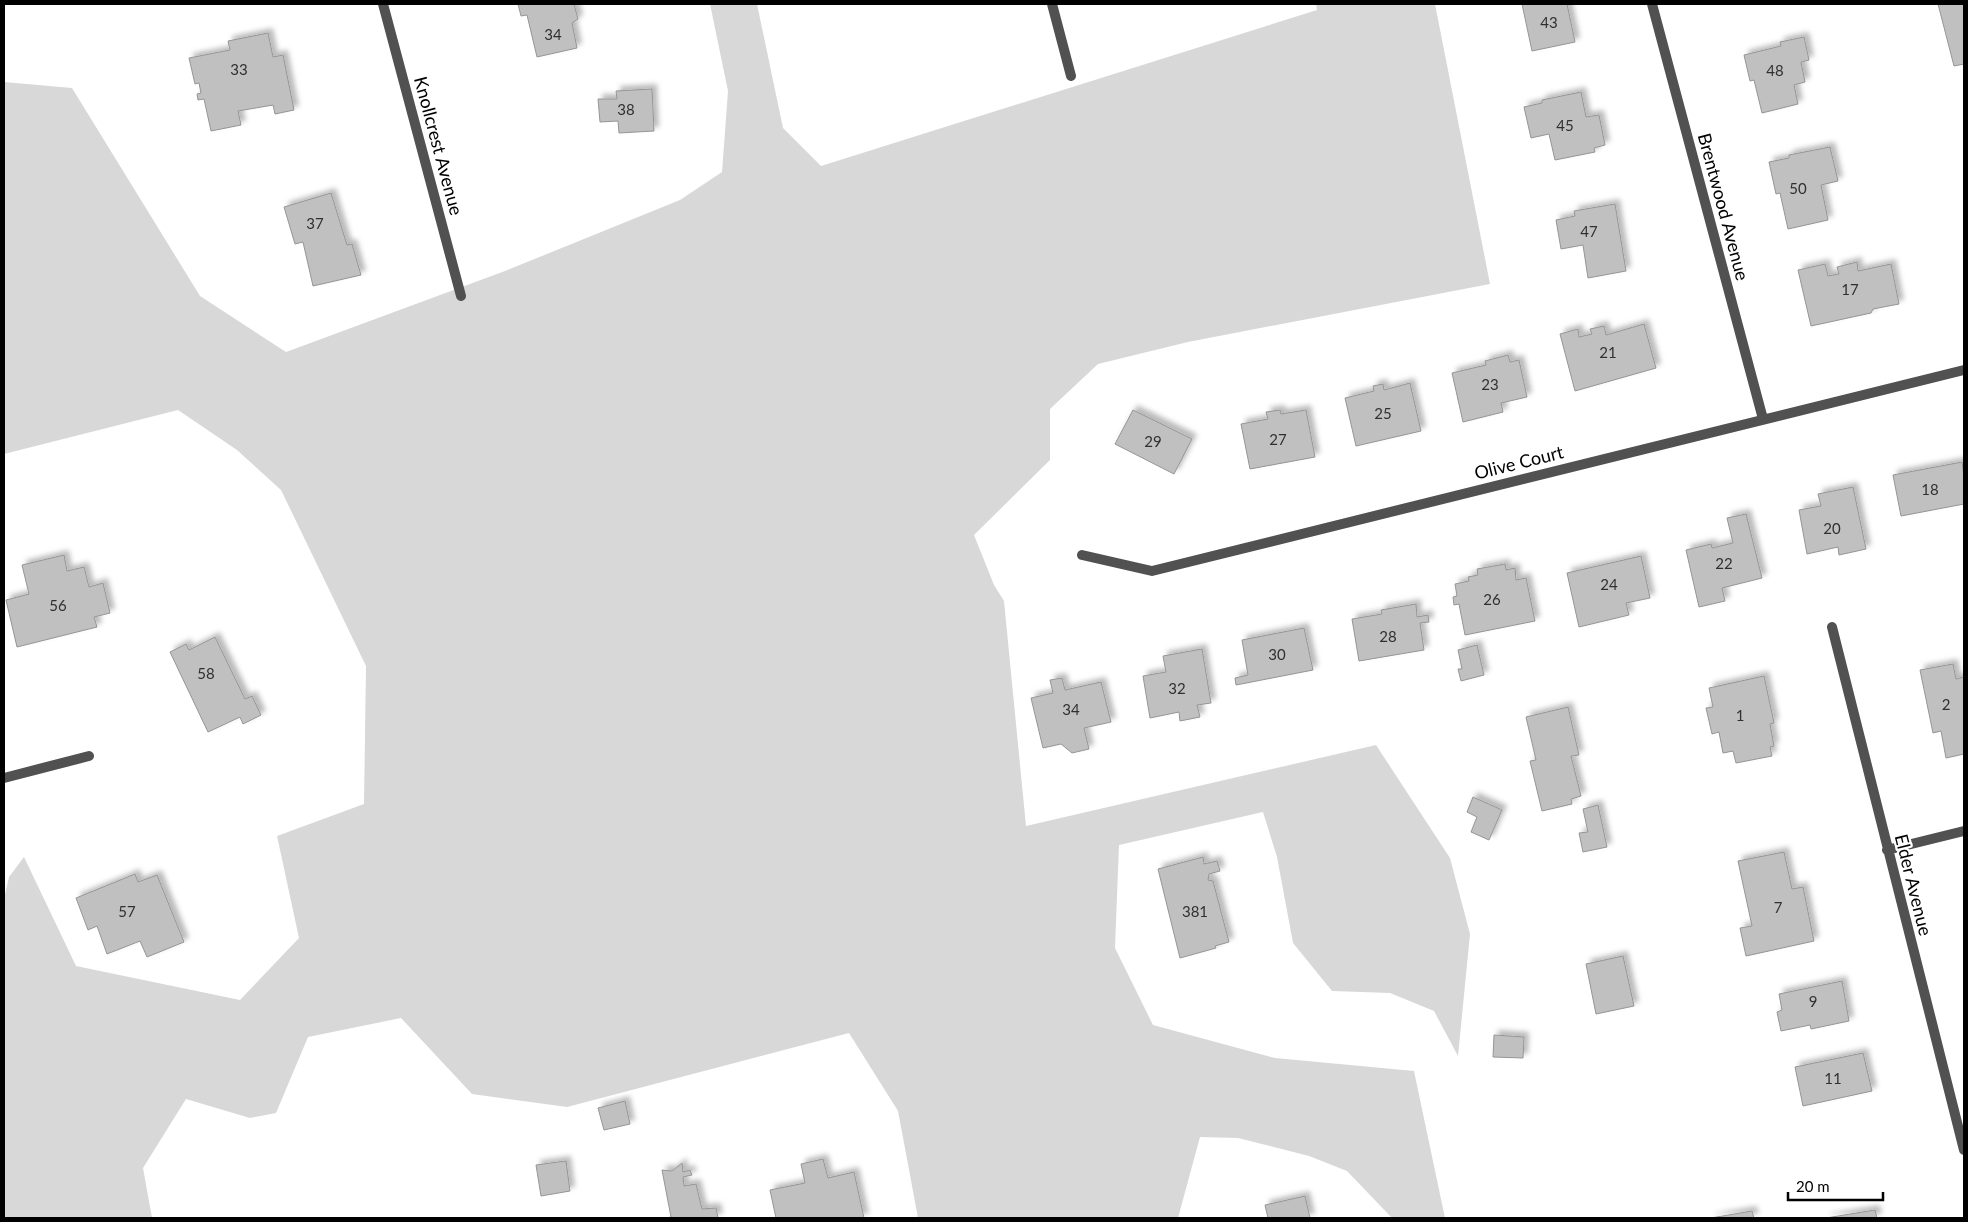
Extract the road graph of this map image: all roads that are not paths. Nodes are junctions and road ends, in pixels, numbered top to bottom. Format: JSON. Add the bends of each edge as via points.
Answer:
{"nodes":[{"id":1,"x":383,"y":4,"type":"edge"},
{"id":2,"x":1052,"y":4,"type":"edge"},
{"id":3,"x":1652,"y":4,"type":"edge"},
{"id":4,"x":1071,"y":76,"type":"dead end"},
{"id":5,"x":461,"y":296,"type":"dead end"},
{"id":6,"x":1964,"y":370,"type":"edge"},
{"id":7,"x":1762,"y":419,"type":"junction"},
{"id":8,"x":1082,"y":555,"type":"dead end"},
{"id":9,"x":1832,"y":627,"type":"dead end"},
{"id":10,"x":89,"y":756,"type":"dead end"},
{"id":11,"x":4,"y":778,"type":"edge"},
{"id":12,"x":1964,"y":830,"type":"edge"},
{"id":13,"x":1887,"y":850,"type":"junction"},
{"id":14,"x":1964,"y":1150,"type":"edge"}],
"edges":[{"from":1,"to":5,"type":"street","name":"Knollcrest Avenue"},
{"from":2,"to":4,"type":"street"},
{"from":3,"to":7,"type":"street","name":"Brentwood Avenue"},
{"from":6,"to":7,"type":"street","name":"Olive Court"},
{"from":7,"to":8,"type":"street","name":"Olive Court","via":[[1152,571]]},
{"from":9,"to":13,"type":"street","name":"Elder Avenue"},
{"from":10,"to":11,"type":"street"},
{"from":12,"to":13,"type":"street"},
{"from":13,"to":14,"type":"street","name":"Elder Avenue"}]}
